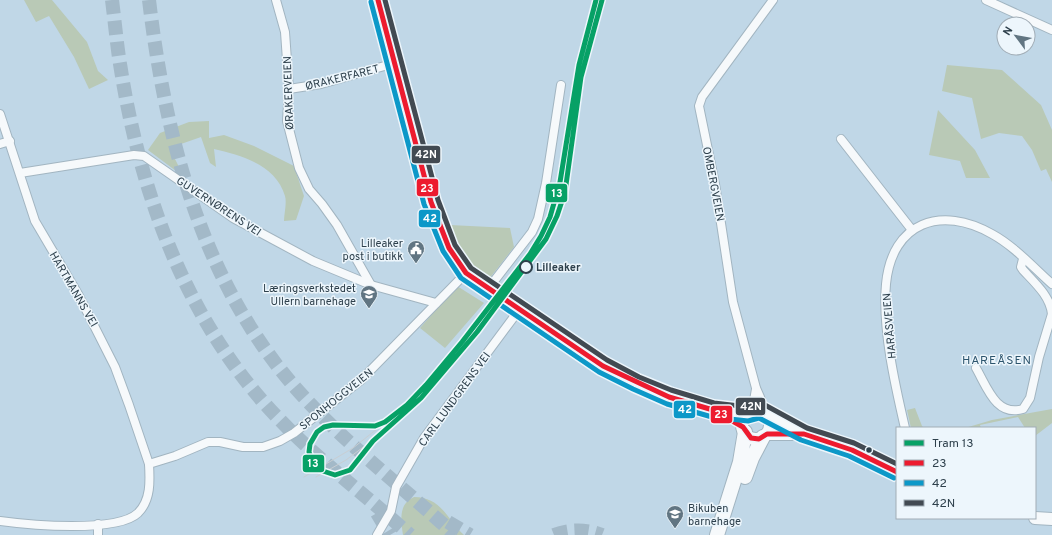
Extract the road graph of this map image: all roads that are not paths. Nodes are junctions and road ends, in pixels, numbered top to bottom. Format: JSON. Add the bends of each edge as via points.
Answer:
{"nodes":[{"id":1,"x":276,"y":0,"type":"edge"},
{"id":2,"x":378,"y":0,"type":"edge"},
{"id":3,"x":773,"y":0,"type":"edge"},
{"id":4,"x":986,"y":0,"type":"edge"},
{"id":5,"x":1052,"y":30,"type":"edge"},
{"id":6,"x":395,"y":63,"type":"junction"},
{"id":7,"x":561,"y":85,"type":"dead end"},
{"id":8,"x":289,"y":89,"type":"junction"},
{"id":9,"x":0,"y":114,"type":"edge"},
{"id":10,"x":842,"y":139,"type":"dead end"},
{"id":11,"x":10,"y":141,"type":"junction"},
{"id":12,"x":0,"y":144,"type":"edge"},
{"id":13,"x":20,"y":173,"type":"junction"},
{"id":14,"x":912,"y":230,"type":"junction"},
{"id":15,"x":1023,"y":259,"type":"junction"},
{"id":16,"x":466,"y":273,"type":"junction"},
{"id":17,"x":1052,"y":284,"type":"edge"},
{"id":18,"x":371,"y":285,"type":"junction"},
{"id":19,"x":488,"y":289,"type":"junction"},
{"id":20,"x":436,"y":303,"type":"junction"},
{"id":21,"x":519,"y":310,"type":"junction"},
{"id":22,"x":1052,"y":314,"type":"edge"},
{"id":23,"x":976,"y":368,"type":"dead end"},
{"id":24,"x":756,"y":388,"type":"junction"},
{"id":25,"x":713,"y":410,"type":"junction"},
{"id":26,"x":750,"y":413,"type":"junction"},
{"id":27,"x":767,"y":416,"type":"junction"},
{"id":28,"x":905,"y":427,"type":"edge"},
{"id":29,"x":744,"y":430,"type":"junction"},
{"id":30,"x":804,"y":434,"type":"junction"},
{"id":31,"x":765,"y":436,"type":"junction"},
{"id":32,"x":149,"y":464,"type":"junction"},
{"id":33,"x":896,"y":472,"type":"edge"},
{"id":34,"x":1036,"y":518,"type":"edge"},
{"id":35,"x":1052,"y":519,"type":"edge"},
{"id":36,"x":0,"y":521,"type":"edge"},
{"id":37,"x":98,"y":524,"type":"junction"},
{"id":38,"x":98,"y":535,"type":"edge"},
{"id":39,"x":377,"y":535,"type":"edge"},
{"id":40,"x":717,"y":535,"type":"edge"},
{"id":41,"x":726,"y":535,"type":"edge"}],
"edges":[{"from":1,"to":8,"type":"street","name":"ØRAKERVEIEN","via":[[285,32]]},
{"from":2,"to":6,"type":"main road"},
{"from":3,"to":24,"type":"street","name":"OMBERGVEIEN","via":[[702,97],[700,106],[733,302]]},
{"from":4,"to":5,"type":"street"},
{"from":6,"to":8,"type":"street","name":"ØRAKERFARET","via":[[321,84]]},
{"from":6,"to":16,"type":"main road","via":[[436,216],[449,248]]},
{"from":7,"to":19,"type":"street","via":[[538,219],[532,232]]},
{"from":8,"to":18,"type":"street","name":"ØRAKERVEIEN","via":[[287,121],[304,180],[337,225]]},
{"from":9,"to":11,"type":"street","name":"HARTMANNS VEI"},
{"from":10,"to":14,"type":"street"},
{"from":11,"to":12,"type":"street"},
{"from":11,"to":13,"type":"street","name":"HARTMANNS VEI"},
{"from":13,"to":18,"type":"street","name":"GUVERNØRENS VEI","via":[[134,155],[144,156],[210,203],[257,232],[313,261]]},
{"from":13,"to":32,"type":"street","name":"HARTMANNS VEI","via":[[37,226],[78,294],[115,367]]},
{"from":14,"to":15,"type":"street","name":"HARÅSVEIEN","via":[[935,221],[967,224],[1001,239]]},
{"from":14,"to":28,"type":"street","name":"HARÅSVEIEN","via":[[898,245],[890,263],[886,301],[890,352]]},
{"from":15,"to":17,"type":"street","name":"HARÅSVEIEN"},
{"from":15,"to":22,"type":"street","via":[[1021,267],[1047,297]]},
{"from":16,"to":19,"type":"main road"},
{"from":16,"to":20,"type":"street","name":"SPONHOGGVEIEN"},
{"from":18,"to":20,"type":"street","name":"GUVERNØRENS VEI"},
{"from":19,"to":21,"type":"main road"},
{"from":20,"to":32,"type":"street","name":"SPONHOGGVEIEN","via":[[362,380],[315,419],[280,441],[272,445],[255,447],[208,442]]},
{"from":21,"to":25,"type":"main road","via":[[617,373],[669,397]]},
{"from":21,"to":39,"type":"street","name":"CARL LUNDGRENS VEI","via":[[424,438],[396,487],[391,511]]},
{"from":22,"to":23,"type":"street","via":[[1030,398],[1023,409],[1010,411],[999,405]]},
{"from":24,"to":26,"type":"street","name":"OMBERGVEIEN"},
{"from":24,"to":27,"type":"street","name":"OMBERGVEIEN"},
{"from":25,"to":26,"type":"main road"},
{"from":25,"to":29,"type":"main road"},
{"from":26,"to":27,"type":"main road","via":[[760,411]]},
{"from":26,"to":29,"type":"main road","via":[[744,420]]},
{"from":27,"to":30,"type":"main road"},
{"from":27,"to":31,"type":"main road","via":[[770,426]]},
{"from":29,"to":31,"type":"main road","via":[[751,438]]},
{"from":29,"to":40,"type":"highway","via":[[740,462]]},
{"from":30,"to":31,"type":"main road"},
{"from":30,"to":33,"type":"main road","via":[[852,450]]},
{"from":31,"to":41,"type":"highway","via":[[749,465]]},
{"from":32,"to":37,"type":"street","via":[[148,493],[142,508],[132,518],[124,521]]},
{"from":34,"to":35,"type":"main road"},
{"from":36,"to":37,"type":"street","via":[[40,525]]},
{"from":37,"to":38,"type":"street"}]}
